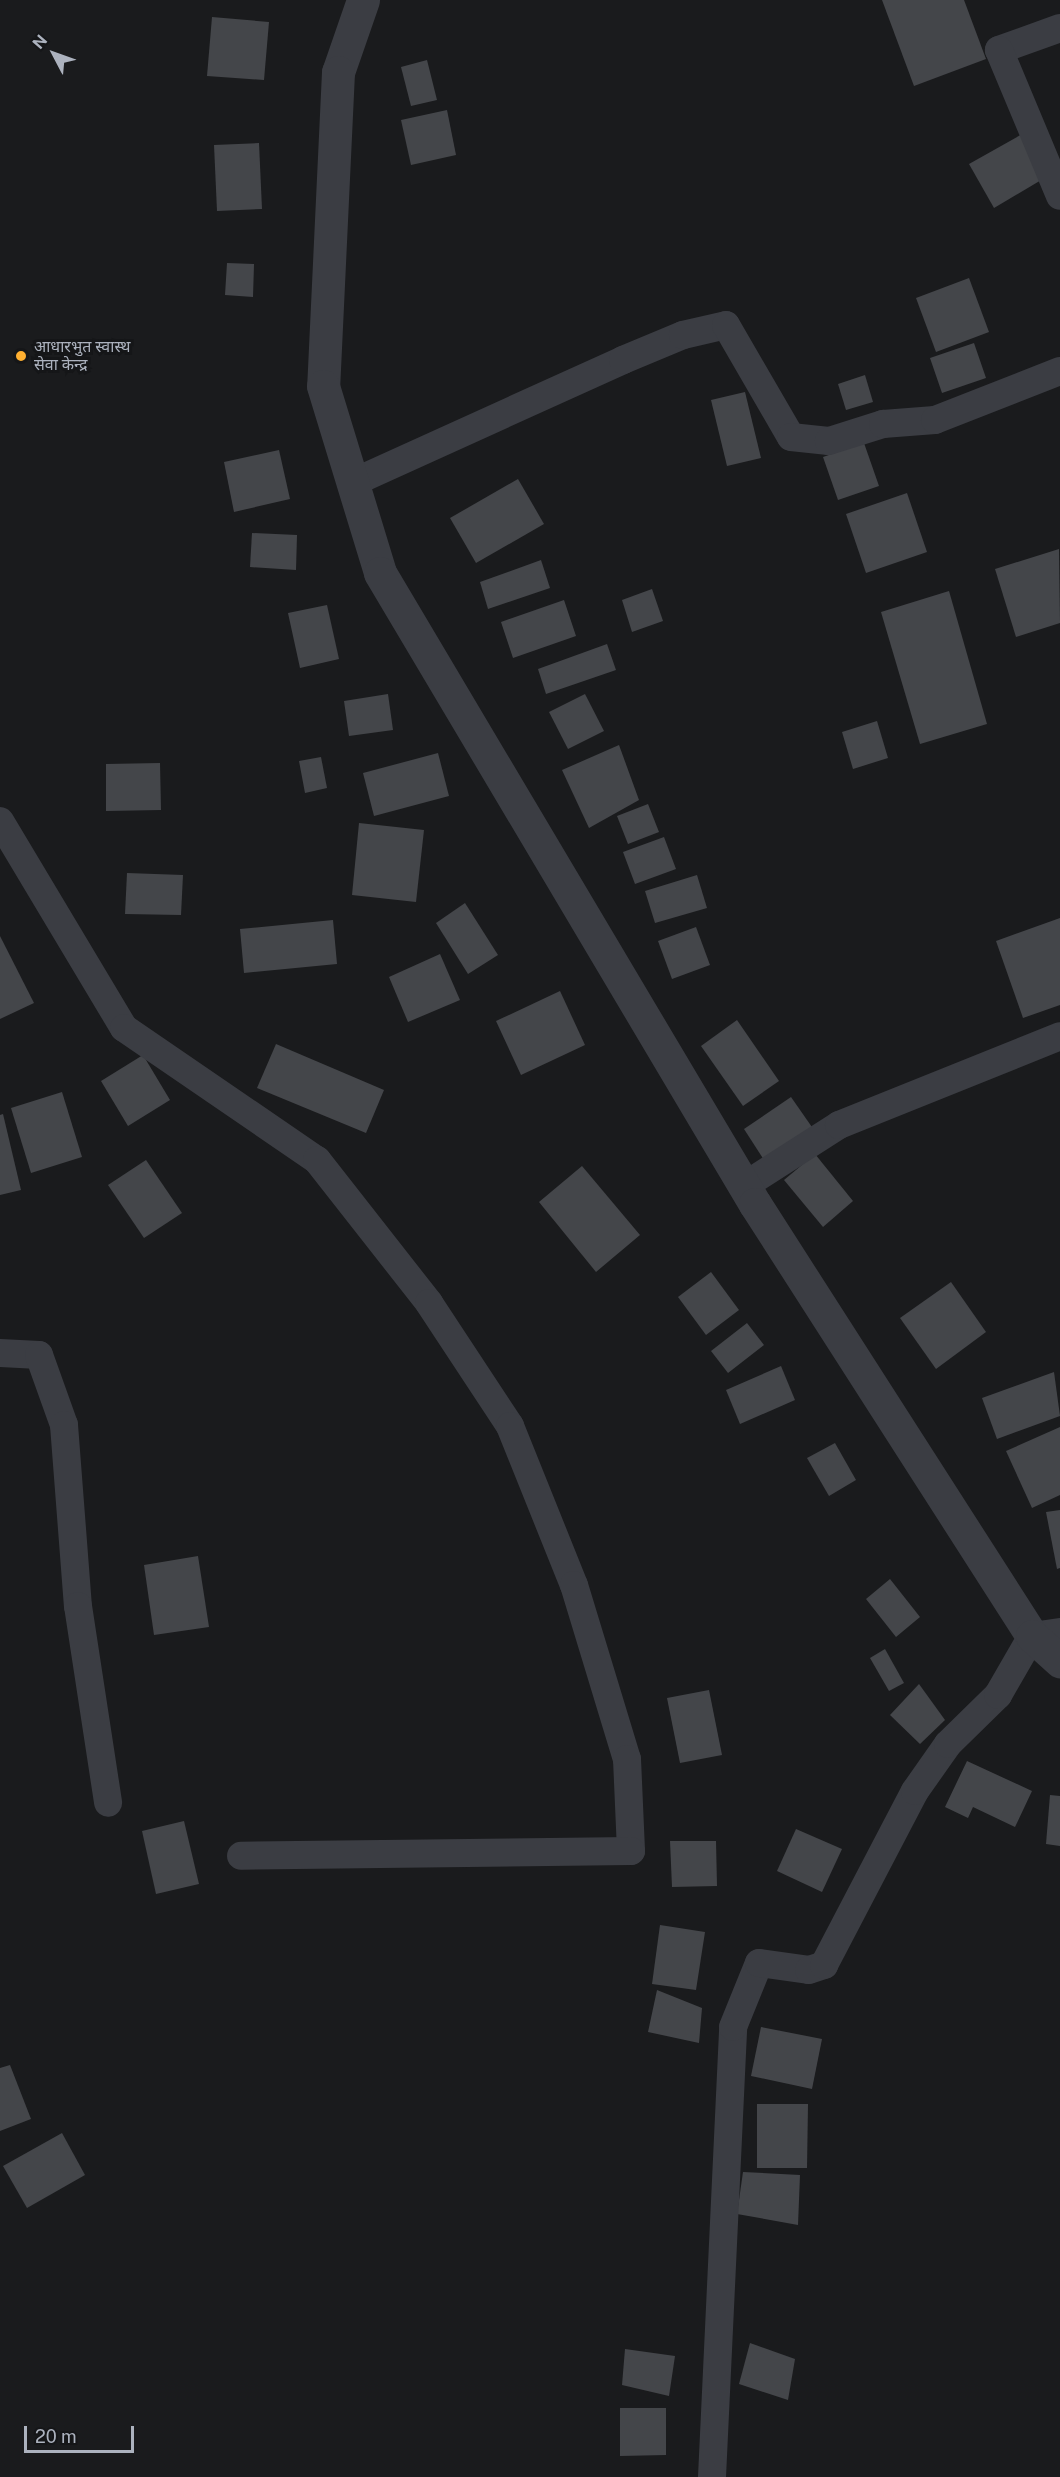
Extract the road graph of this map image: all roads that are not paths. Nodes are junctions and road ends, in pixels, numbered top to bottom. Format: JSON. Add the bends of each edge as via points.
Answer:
{"nodes":[{"id":1,"x":363,"y":0,"type":"edge"},
{"id":2,"x":1060,"y":28,"type":"edge"},
{"id":3,"x":1060,"y":196,"type":"edge"},
{"id":4,"x":1060,"y":371,"type":"edge"},
{"id":5,"x":352,"y":483,"type":"junction"},
{"id":6,"x":0,"y":821,"type":"edge"},
{"id":7,"x":1060,"y":1036,"type":"edge"},
{"id":8,"x":744,"y":1186,"type":"junction"},
{"id":9,"x":0,"y":1353,"type":"edge"},
{"id":10,"x":1046,"y":1634,"type":"edge"},
{"id":11,"x":1060,"y":1661,"type":"edge"},
{"id":12,"x":108,"y":1803,"type":"dead end"},
{"id":13,"x":241,"y":1856,"type":"dead end"},
{"id":14,"x":712,"y":2477,"type":"edge"}],
"edges":[{"from":1,"to":5,"type":"street","via":[[338,72],[322,386]]},
{"from":2,"to":3,"type":"street","via":[[999,50]]},
{"from":4,"to":5,"type":"street","via":[[935,420],[884,424],[829,441],[791,437],[726,325],[683,335],[623,360]]},
{"from":5,"to":8,"type":"street","via":[[380,573]]},
{"from":6,"to":13,"type":"street","via":[[124,1028],[317,1160],[429,1303],[510,1426],[574,1585],[627,1759],[631,1851]]},
{"from":7,"to":8,"type":"street","via":[[838,1125]]},
{"from":8,"to":10,"type":"street"},
{"from":9,"to":12,"type":"street","via":[[39,1355],[64,1425],[78,1606]]},
{"from":10,"to":11,"type":"street"},
{"from":10,"to":14,"type":"street","via":[[998,1695],[948,1744],[915,1791],[825,1965],[809,1970],[759,1963],[733,2027]]}]}
